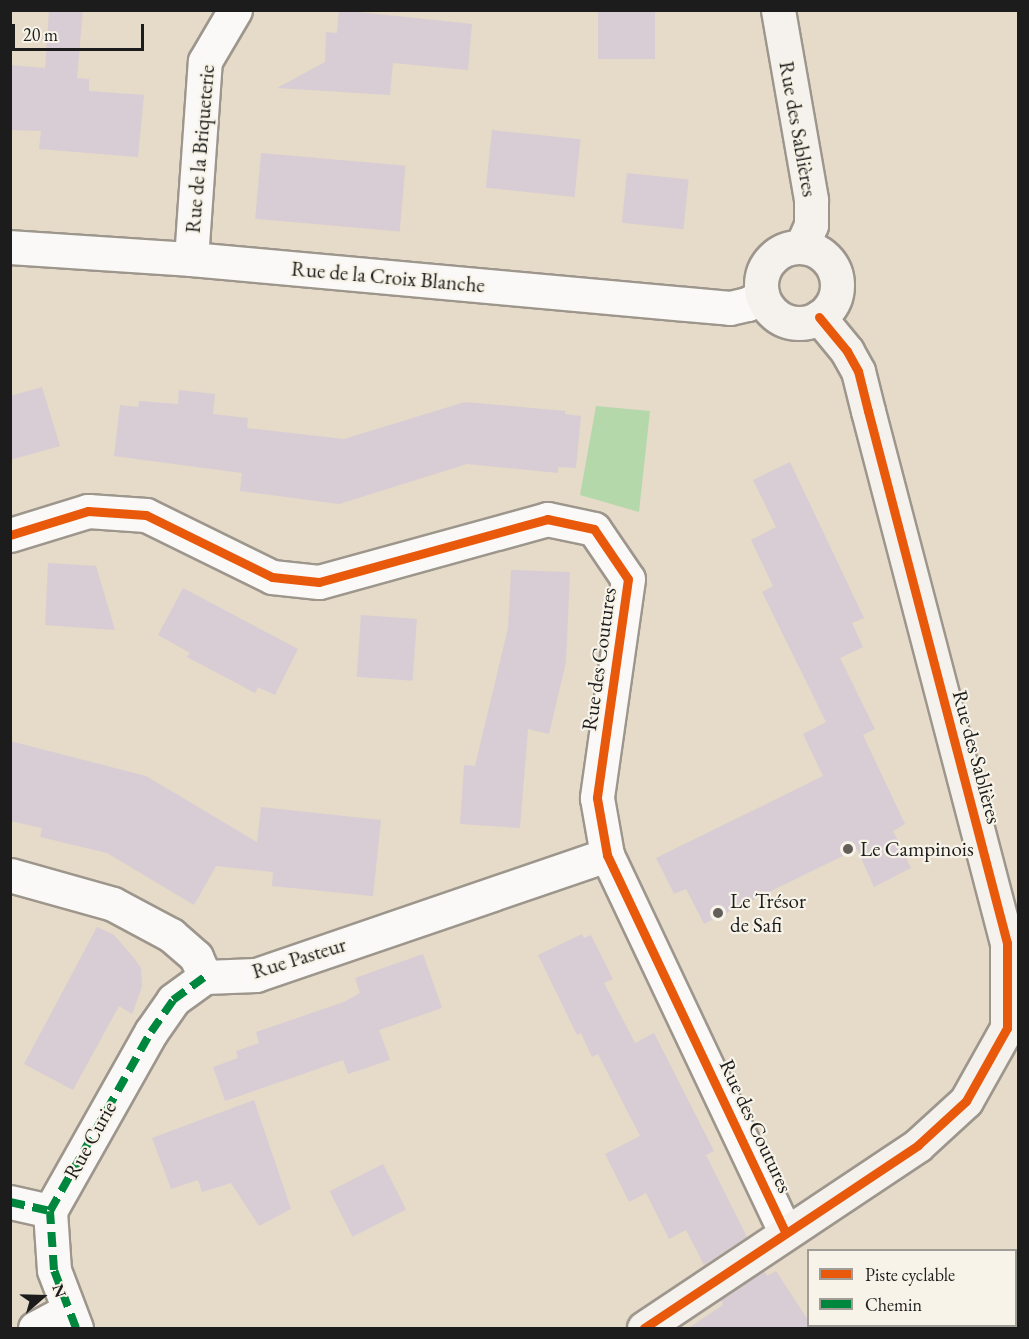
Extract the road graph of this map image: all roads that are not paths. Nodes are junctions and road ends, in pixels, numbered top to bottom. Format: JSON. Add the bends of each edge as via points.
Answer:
{"nodes":[{"id":1,"x":235,"y":10,"type":"edge"},
{"id":2,"x":778,"y":10,"type":"edge"},
{"id":3,"x":10,"y":247,"type":"edge"},
{"id":4,"x":801,"y":247,"type":"junction"},
{"id":5,"x":191,"y":259,"type":"junction"},
{"id":6,"x":762,"y":296,"type":"junction"},
{"id":7,"x":819,"y":317,"type":"junction"},
{"id":8,"x":10,"y":535,"type":"edge"},
{"id":9,"x":607,"y":855,"type":"junction"},
{"id":10,"x":10,"y":875,"type":"edge"},
{"id":11,"x":205,"y":977,"type":"junction"},
{"id":12,"x":1013,"y":1036,"type":"edge"},
{"id":13,"x":10,"y":1202,"type":"edge"},
{"id":14,"x":50,"y":1211,"type":"junction"},
{"id":15,"x":785,"y":1231,"type":"junction"},
{"id":16,"x":72,"y":1320,"type":"edge"},
{"id":17,"x":35,"y":1329,"type":"edge"},
{"id":18,"x":644,"y":1329,"type":"edge"}],
"edges":[{"from":1,"to":5,"type":"street","name":"Rue de la Briqueterie","via":[[205,61]]},
{"from":2,"to":4,"type":"street","name":"Rue des Sablières","via":[[811,200],[811,225]]},
{"from":3,"to":5,"type":"street","name":"Rue de la Croix Blanche"},
{"from":4,"to":6,"type":"street","via":[[789,248],[769,261],[760,283]]},
{"from":4,"to":7,"type":"street","via":[[825,256],[837,279],[833,302]]},
{"from":5,"to":6,"type":"street","name":"Rue de la Croix Blanche","via":[[730,308]]},
{"from":6,"to":7,"type":"street","via":[[775,315],[785,320],[797,323]]},
{"from":7,"to":12,"type":"street","name":"Rue des Sablières","via":[[858,371],[1007,943]]},
{"from":8,"to":9,"type":"street","name":"Rue des Coutures","via":[[88,511],[146,515],[272,577],[319,582],[547,519],[594,529],[628,579],[597,798]]},
{"from":9,"to":11,"type":"street","name":"Rue Pasteur","via":[[256,975]]},
{"from":9,"to":15,"type":"street","name":"Rue des Coutures"},
{"from":10,"to":11,"type":"street","via":[[113,904],[171,935],[196,957]]},
{"from":11,"to":14,"type":"street","name":"Rue Curie","via":[[173,1000],[150,1032]]},
{"from":12,"to":15,"type":"street","name":"Rue des Sablières","via":[[966,1101],[918,1145]]},
{"from":13,"to":14,"type":"street"},
{"from":14,"to":16,"type":"street","via":[[54,1270]]},
{"from":15,"to":18,"type":"street","name":"Rue des Sablières"},
{"from":16,"to":17,"type":"street"}]}
